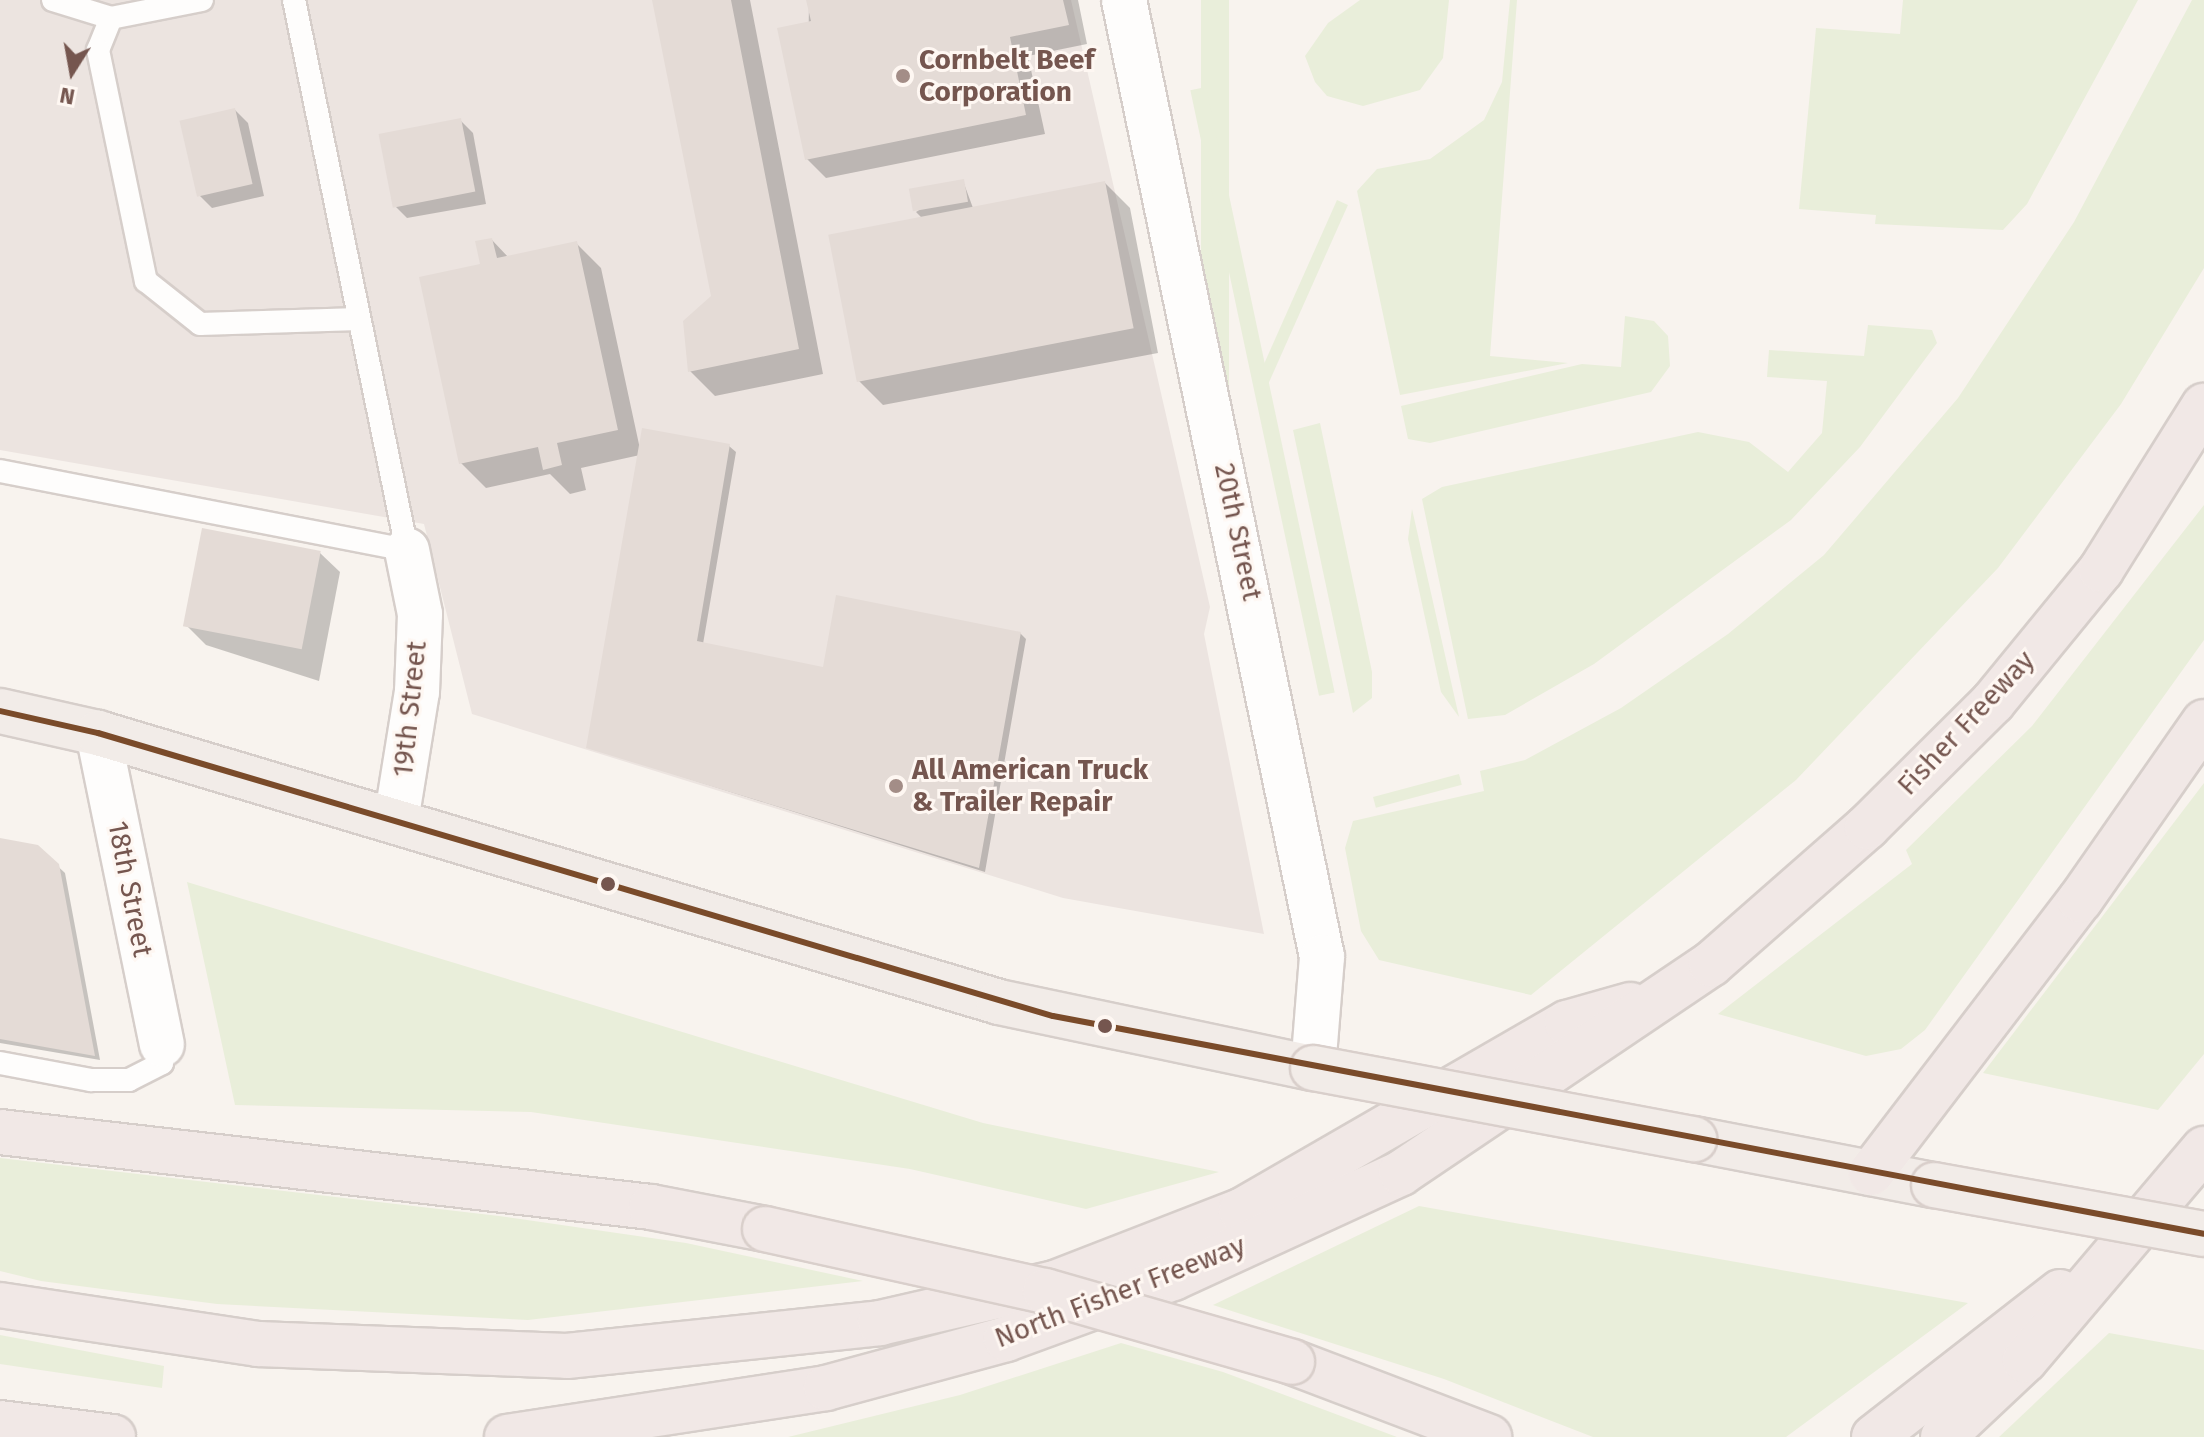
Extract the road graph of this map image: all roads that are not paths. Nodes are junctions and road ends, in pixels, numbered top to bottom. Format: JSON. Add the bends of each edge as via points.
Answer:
{"nodes":[{"id":1,"x":53,"y":0,"type":"edge"},
{"id":2,"x":202,"y":0,"type":"edge"},
{"id":3,"x":294,"y":0,"type":"edge"},
{"id":4,"x":1124,"y":0,"type":"edge"},
{"id":5,"x":111,"y":18,"type":"junction"},
{"id":6,"x":359,"y":319,"type":"junction"},
{"id":7,"x":2204,"y":406,"type":"edge"},
{"id":8,"x":0,"y":471,"type":"edge"},
{"id":9,"x":407,"y":550,"type":"junction"},
{"id":10,"x":0,"y":711,"type":"edge"},
{"id":11,"x":2204,"y":722,"type":"edge"},
{"id":12,"x":98,"y":733,"type":"junction"},
{"id":13,"x":396,"y":821,"type":"junction"},
{"id":14,"x":1673,"y":992,"type":"junction"},
{"id":15,"x":162,"y":1045,"type":"joint"},
{"id":16,"x":0,"y":1063,"type":"edge"},
{"id":17,"x":1313,"y":1068,"type":"junction"},
{"id":18,"x":0,"y":1132,"type":"edge"},
{"id":19,"x":2204,"y":1149,"type":"edge"},
{"id":20,"x":1871,"y":1173,"type":"junction"},
{"id":21,"x":2204,"y":1234,"type":"edge"},
{"id":22,"x":2104,"y":1260,"type":"junction"},
{"id":23,"x":0,"y":1305,"type":"edge"},
{"id":24,"x":0,"y":1423,"type":"edge"},
{"id":25,"x":113,"y":1437,"type":"edge"},
{"id":26,"x":507,"y":1437,"type":"edge"},
{"id":27,"x":1489,"y":1437,"type":"edge"},
{"id":28,"x":1874,"y":1437,"type":"edge"},
{"id":29,"x":1943,"y":1437,"type":"edge"}],
"edges":[{"from":1,"to":5,"type":"lane"},
{"from":2,"to":5,"type":"lane"},
{"from":3,"to":6,"type":"lane"},
{"from":4,"to":17,"type":"street","name":"20th Street","via":[[1320,942],[1324,981]]},
{"from":5,"to":6,"type":"lane","via":[[98,50],[146,281],[200,324]]},
{"from":6,"to":9,"type":"lane"},
{"from":7,"to":14,"type":"highway","name":"Fisher Freeway","via":[[2101,570],[1993,702],[1805,884]]},
{"from":8,"to":9,"type":"lane"},
{"from":9,"to":13,"type":"street","name":"19th Street","via":[[420,614],[417,692]]},
{"from":10,"to":12,"type":"main road"},
{"from":11,"to":20,"type":"highway","via":[[2080,900]]},
{"from":12,"to":13,"type":"main road"},
{"from":12,"to":15,"type":"street","name":"18th Street"},
{"from":13,"to":17,"type":"main road","via":[[999,1002]]},
{"from":14,"to":23,"type":"highway","via":[[1567,1023],[1241,1211],[1055,1283],[880,1323],[567,1356],[258,1344]]},
{"from":14,"to":26,"type":"highway","name":"North Fisher Freeway","via":[[1401,1173],[1173,1278],[1006,1339],[826,1388]]},
{"from":15,"to":16,"type":"lane","via":[[162,1063],[129,1080]]},
{"from":17,"to":20,"type":"main road","bridge":true},
{"from":18,"to":27,"type":"highway","bridge":true,"via":[[651,1207],[765,1229],[1045,1291],[1292,1362]]},
{"from":19,"to":22,"type":"highway"},
{"from":20,"to":21,"type":"main road","bridge":true},
{"from":22,"to":28,"type":"highway"},
{"from":22,"to":29,"type":"highway","via":[[2025,1360]]},
{"from":24,"to":25,"type":"highway"}]}
